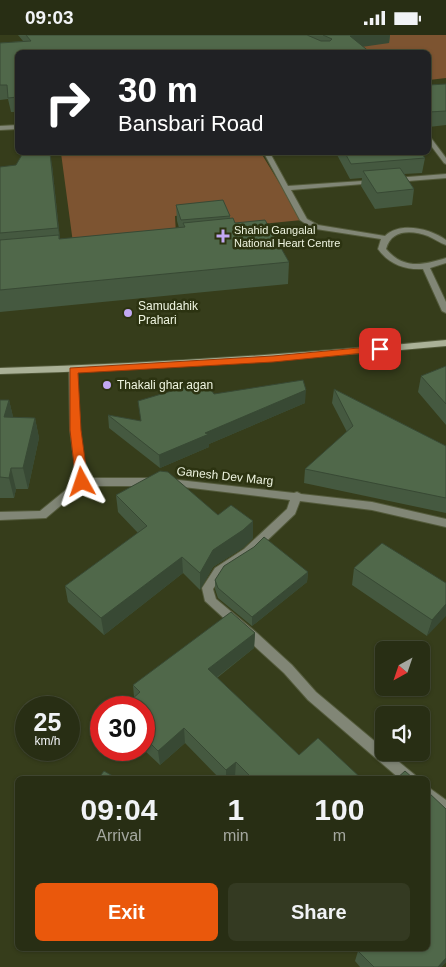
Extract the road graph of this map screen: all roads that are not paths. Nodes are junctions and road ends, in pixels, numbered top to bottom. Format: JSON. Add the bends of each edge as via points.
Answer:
{"nodes":[{"id":1,"x":15,"y":127,"type":"edge"},
{"id":2,"x":0,"y":128,"type":"edge"},
{"id":3,"x":431,"y":142,"type":"edge"},
{"id":4,"x":268,"y":155,"type":"edge"},
{"id":5,"x":446,"y":162,"type":"edge"},
{"id":6,"x":446,"y":176,"type":"edge"},
{"id":7,"x":390,"y":180,"type":"edge"},
{"id":8,"x":380,"y":181,"type":"edge"},
{"id":9,"x":286,"y":188,"type":"junction"},
{"id":10,"x":316,"y":227,"type":"junction"},
{"id":11,"x":247,"y":234,"type":"edge"},
{"id":12,"x":386,"y":238,"type":"junction"},
{"id":13,"x":446,"y":243,"type":"edge"},
{"id":14,"x":446,"y":260,"type":"edge"},
{"id":15,"x":426,"y":267,"type":"junction"},
{"id":16,"x":446,"y":311,"type":"edge"},
{"id":17,"x":446,"y":343,"type":"edge"},
{"id":18,"x":73,"y":370,"type":"junction"},
{"id":19,"x":0,"y":371,"type":"edge"},
{"id":20,"x":82,"y":482,"type":"junction"},
{"id":21,"x":297,"y":497,"type":"junction"},
{"id":22,"x":0,"y":515,"type":"edge"},
{"id":23,"x":446,"y":523,"type":"edge"},
{"id":24,"x":406,"y":776,"type":"edge"},
{"id":25,"x":430,"y":795,"type":"edge"},
{"id":26,"x":446,"y":808,"type":"edge"}],
"edges":[{"from":1,"to":2,"type":"street"},
{"from":3,"to":5,"type":"street"},
{"from":4,"to":9,"type":"street"},
{"from":6,"to":7,"type":"street"},
{"from":8,"to":9,"type":"street"},
{"from":9,"to":10,"type":"street","via":[[304,220]]},
{"from":10,"to":11,"type":"street"},
{"from":10,"to":12,"type":"street"},
{"from":12,"to":13,"type":"street","via":[[411,230],[432,234]]},
{"from":12,"to":15,"type":"street","via":[[382,249],[392,260]]},
{"from":14,"to":15,"type":"street"},
{"from":15,"to":16,"type":"street"},
{"from":17,"to":18,"type":"main road","via":[[273,359]]},
{"from":18,"to":19,"type":"main road"},
{"from":18,"to":20,"type":"street","via":[[75,430]]},
{"from":20,"to":21,"type":"street","name":"Ganesh Dev Marg","via":[[157,482]]},
{"from":20,"to":22,"type":"street","via":[[42,515]]},
{"from":21,"to":23,"type":"street","name":"Ganesh Dev Marg","via":[[372,507]]},
{"from":21,"to":24,"type":"street","via":[[291,511],[248,552],[219,571],[207,588],[212,601],[288,669],[312,696]]},
{"from":25,"to":26,"type":"street"}]}
